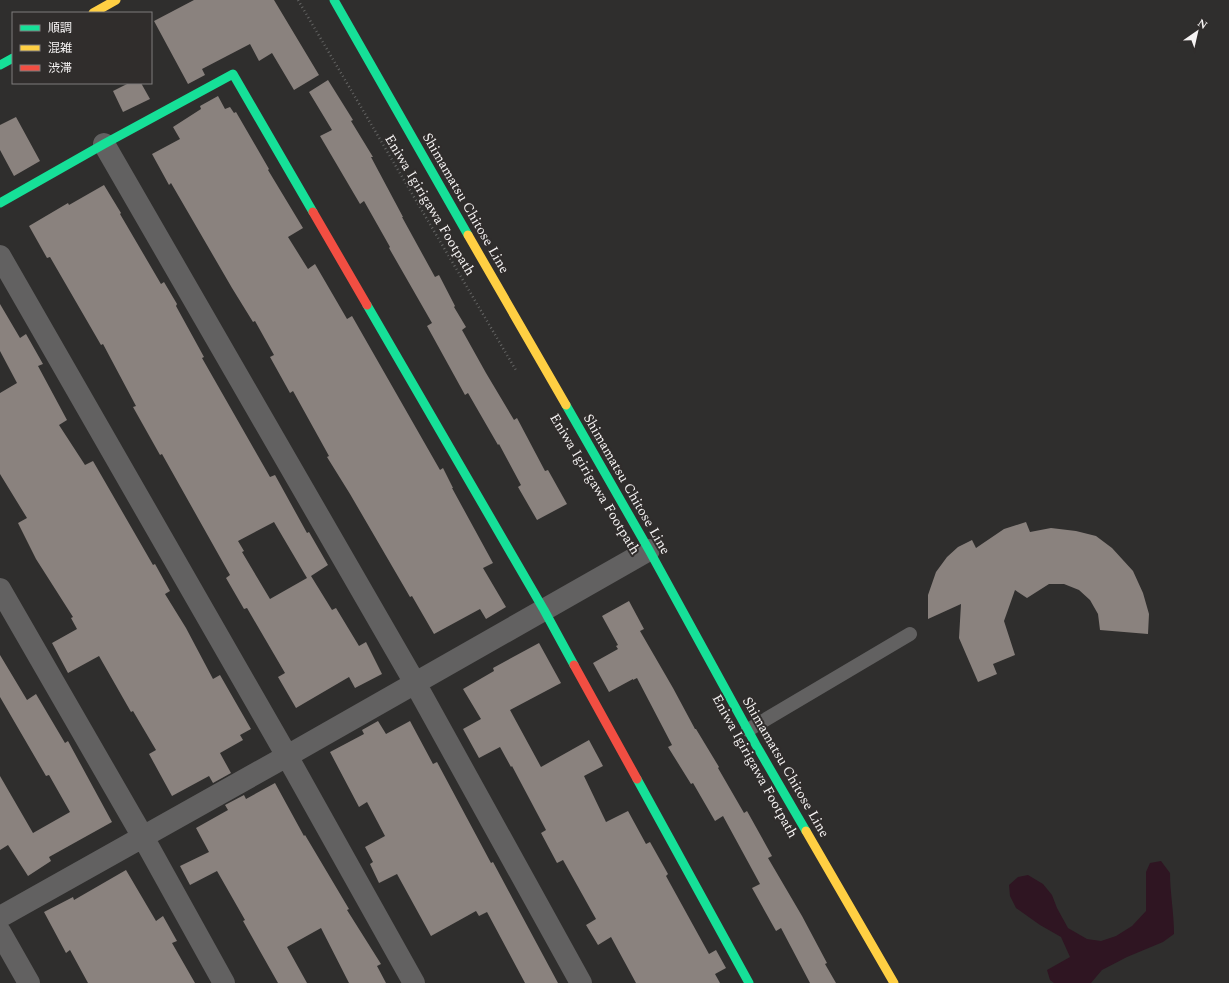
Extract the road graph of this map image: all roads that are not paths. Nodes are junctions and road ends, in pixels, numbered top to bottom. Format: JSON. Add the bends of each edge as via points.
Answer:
{"nodes":[{"id":1,"x":116,"y":0,"type":"edge"},
{"id":2,"x":334,"y":0,"type":"edge"},
{"id":3,"x":95,"y":12,"type":"edge"},
{"id":4,"x":12,"y":59,"type":"edge"},
{"id":5,"x":0,"y":65,"type":"edge"},
{"id":6,"x":104,"y":144,"type":"junction"},
{"id":7,"x":0,"y":203,"type":"edge"},
{"id":8,"x":0,"y":256,"type":"edge"},
{"id":9,"x":649,"y":550,"type":"junction"},
{"id":10,"x":0,"y":589,"type":"edge"},
{"id":11,"x":544,"y":610,"type":"junction"},
{"id":12,"x":910,"y":634,"type":"dead end"},
{"id":13,"x":415,"y":683,"type":"junction"},
{"id":14,"x":748,"y":730,"type":"junction"},
{"id":15,"x":287,"y":756,"type":"junction"},
{"id":16,"x":143,"y":837,"type":"junction"},
{"id":17,"x":0,"y":917,"type":"edge"},
{"id":18,"x":0,"y":932,"type":"edge"},
{"id":19,"x":29,"y":983,"type":"edge"},
{"id":20,"x":224,"y":983,"type":"edge"},
{"id":21,"x":414,"y":983,"type":"edge"},
{"id":22,"x":581,"y":983,"type":"edge"},
{"id":23,"x":748,"y":983,"type":"edge"},
{"id":24,"x":894,"y":983,"type":"edge"}],
"edges":[{"from":1,"to":3,"type":"street"},
{"from":2,"to":9,"type":"street","name":"Shimamatsu Chitose Line"},
{"from":4,"to":5,"type":"street"},
{"from":6,"to":7,"type":"street"},
{"from":6,"to":11,"type":"street","via":[[233,74]]},
{"from":6,"to":13,"type":"street"},
{"from":8,"to":15,"type":"street"},
{"from":9,"to":11,"type":"street"},
{"from":9,"to":14,"type":"street","name":"Shimamatsu Chitose Line"},
{"from":10,"to":16,"type":"street"},
{"from":11,"to":13,"type":"street"},
{"from":11,"to":23,"type":"street"},
{"from":12,"to":14,"type":"lane"},
{"from":13,"to":15,"type":"street"},
{"from":13,"to":22,"type":"street"},
{"from":14,"to":24,"type":"street","name":"Shimamatsu Chitose Line"},
{"from":15,"to":16,"type":"street"},
{"from":15,"to":21,"type":"street"},
{"from":16,"to":17,"type":"street"},
{"from":16,"to":20,"type":"street"},
{"from":18,"to":19,"type":"street"}]}
